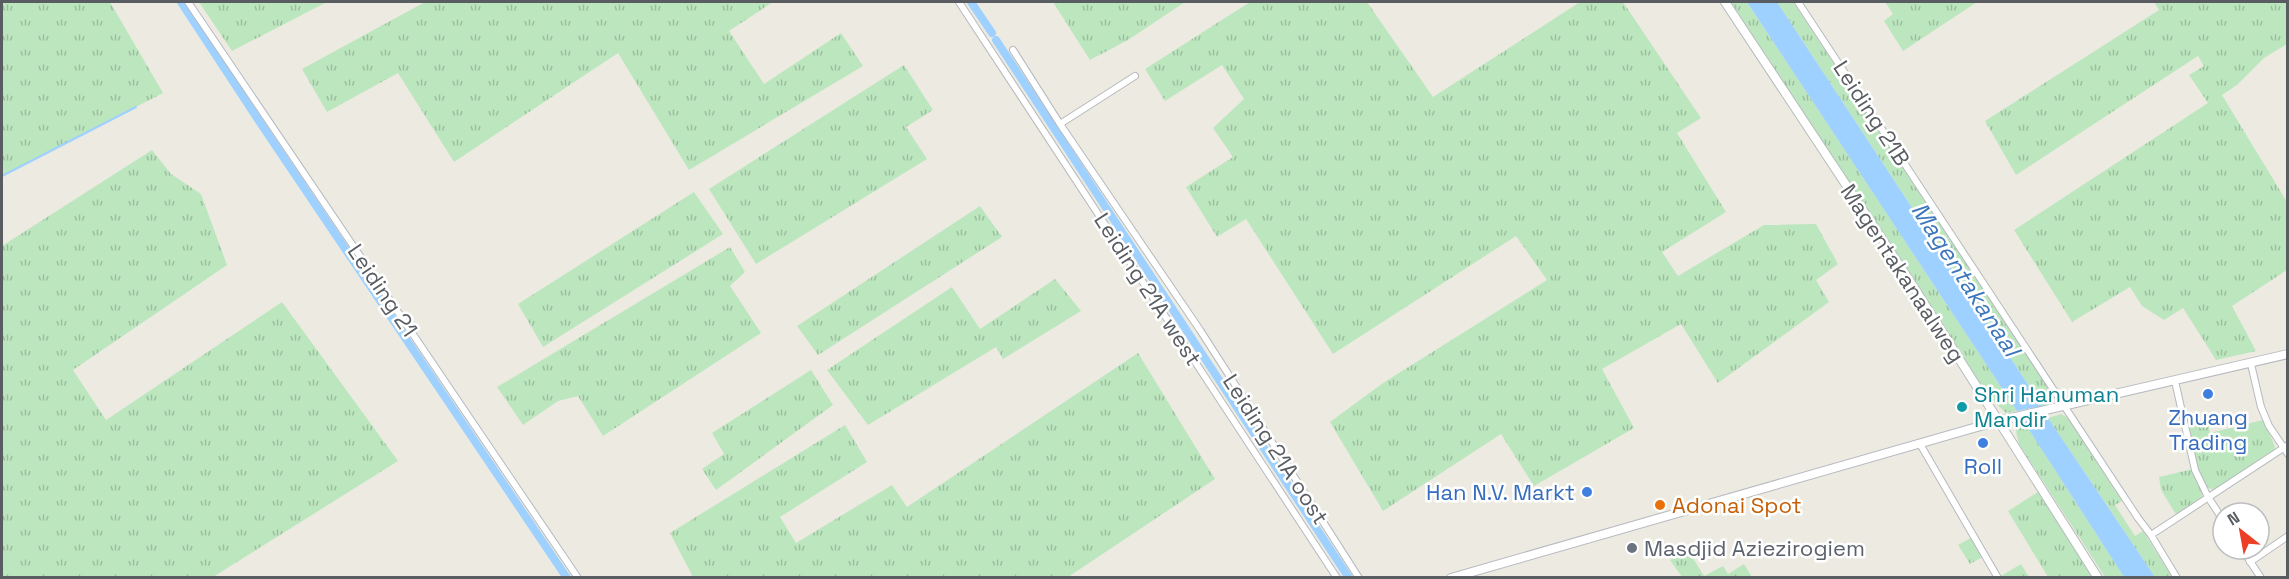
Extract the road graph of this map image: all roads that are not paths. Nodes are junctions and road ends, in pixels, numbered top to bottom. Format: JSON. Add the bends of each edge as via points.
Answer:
{"nodes":[{"id":1,"x":188,"y":2,"type":"edge"},
{"id":2,"x":959,"y":2,"type":"edge"},
{"id":3,"x":1725,"y":2,"type":"edge"},
{"id":4,"x":1798,"y":2,"type":"edge"},
{"id":5,"x":1013,"y":50,"type":"dead end"},
{"id":6,"x":1135,"y":76,"type":"dead end"},
{"id":7,"x":1060,"y":124,"type":"junction"},
{"id":8,"x":2288,"y":354,"type":"edge"},
{"id":9,"x":2251,"y":364,"type":"junction"},
{"id":10,"x":2175,"y":381,"type":"junction"},
{"id":11,"x":2065,"y":406,"type":"junction"},
{"id":12,"x":1998,"y":421,"type":"junction"},
{"id":13,"x":1920,"y":444,"type":"junction"},
{"id":14,"x":2285,"y":446,"type":"edge"},
{"id":15,"x":2288,"y":454,"type":"edge"},
{"id":16,"x":2208,"y":497,"type":"junction"},
{"id":17,"x":2211,"y":502,"type":"edge"},
{"id":18,"x":2151,"y":535,"type":"junction"},
{"id":19,"x":2288,"y":536,"type":"edge"},
{"id":20,"x":2271,"y":547,"type":"edge"},
{"id":21,"x":2250,"y":561,"type":"edge"},
{"id":22,"x":578,"y":578,"type":"edge"},
{"id":23,"x":1337,"y":578,"type":"edge"},
{"id":24,"x":1359,"y":578,"type":"edge"},
{"id":25,"x":1451,"y":578,"type":"edge"},
{"id":26,"x":1998,"y":578,"type":"edge"},
{"id":27,"x":2098,"y":578,"type":"edge"},
{"id":28,"x":2176,"y":578,"type":"edge"},
{"id":29,"x":2261,"y":578,"type":"edge"}],
"edges":[{"from":1,"to":22,"type":"street","name":"Leiding 21"},
{"from":2,"to":23,"type":"street","name":"Leiding 21A west"},
{"from":3,"to":12,"type":"street","name":"Magentakanaalweg"},
{"from":4,"to":11,"type":"street","name":"Leiding 21B"},
{"from":5,"to":7,"type":"street","name":"Leiding 21A oost"},
{"from":6,"to":7,"type":"street"},
{"from":7,"to":24,"type":"street","name":"Leiding 21A oost","via":[[1179,299]]},
{"from":8,"to":9,"type":"street"},
{"from":9,"to":10,"type":"street"},
{"from":9,"to":14,"type":"street","via":[[2261,407],[2269,426]]},
{"from":10,"to":11,"type":"street"},
{"from":10,"to":16,"type":"street","via":[[2190,453]]},
{"from":11,"to":12,"type":"street"},
{"from":11,"to":18,"type":"street","name":"Leiding 21B"},
{"from":12,"to":13,"type":"street"},
{"from":12,"to":27,"type":"street","name":"Magentakanaalweg"},
{"from":13,"to":25,"type":"street"},
{"from":13,"to":26,"type":"street"},
{"from":14,"to":15,"type":"street"},
{"from":14,"to":16,"type":"street"},
{"from":16,"to":17,"type":"street"},
{"from":16,"to":18,"type":"street"},
{"from":18,"to":28,"type":"street","name":"Leiding 21B"},
{"from":19,"to":20,"type":"street"},
{"from":21,"to":29,"type":"street"}]}
